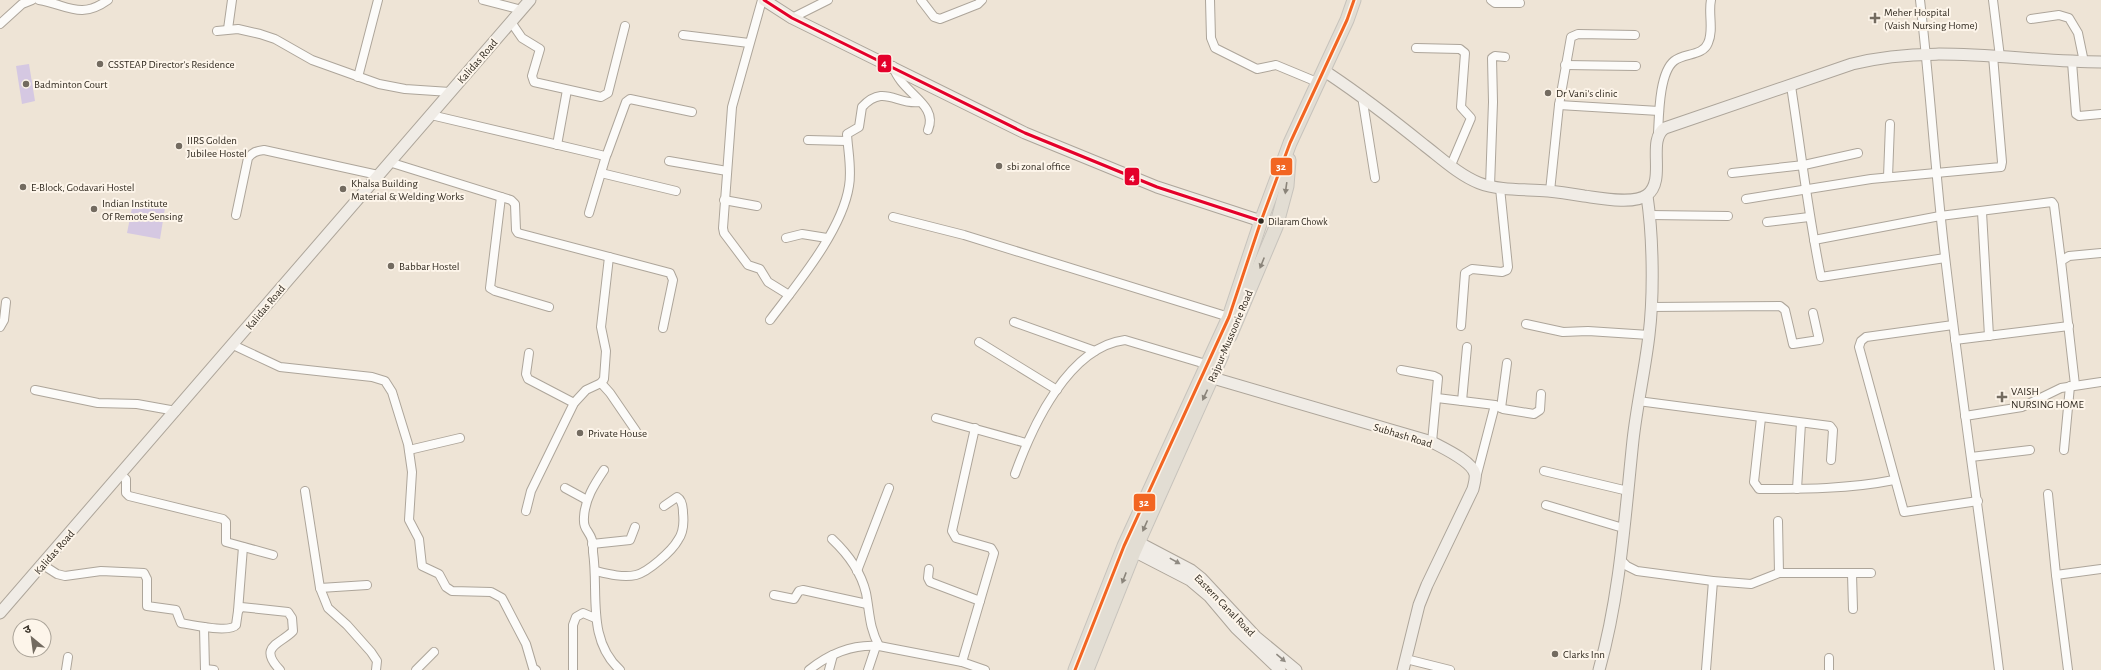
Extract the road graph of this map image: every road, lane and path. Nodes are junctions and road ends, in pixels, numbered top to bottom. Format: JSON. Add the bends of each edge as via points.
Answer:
{"nodes":[{"id":1,"x":32,"y":0,"type":"edge"},
{"id":2,"x":39,"y":0,"type":"edge"},
{"id":3,"x":108,"y":0,"type":"edge"},
{"id":4,"x":232,"y":0,"type":"edge"},
{"id":5,"x":378,"y":0,"type":"edge"},
{"id":6,"x":483,"y":0,"type":"edge"},
{"id":7,"x":530,"y":0,"type":"edge"},
{"id":8,"x":763,"y":0,"type":"edge"},
{"id":9,"x":828,"y":0,"type":"edge"},
{"id":10,"x":922,"y":0,"type":"edge"},
{"id":11,"x":982,"y":0,"type":"edge"},
{"id":12,"x":1210,"y":0,"type":"edge"},
{"id":13,"x":1354,"y":0,"type":"edge"},
{"id":14,"x":1361,"y":0,"type":"edge"},
{"id":15,"x":1491,"y":0,"type":"edge"},
{"id":16,"x":1711,"y":0,"type":"edge"},
{"id":17,"x":1920,"y":0,"type":"edge"},
{"id":18,"x":1993,"y":0,"type":"edge"},
{"id":19,"x":1520,"y":3,"type":"dead end"},
{"id":20,"x":522,"y":10,"type":"junction"},
{"id":21,"x":792,"y":18,"type":"junction"},
{"id":22,"x":2031,"y":19,"type":"dead end"},
{"id":23,"x":511,"y":22,"type":"junction"},
{"id":24,"x":0,"y":24,"type":"edge"},
{"id":25,"x":625,"y":26,"type":"dead end"},
{"id":26,"x":228,"y":29,"type":"junction"},
{"id":27,"x":217,"y":31,"type":"dead end"},
{"id":28,"x":682,"y":35,"type":"dead end"},
{"id":29,"x":1635,"y":35,"type":"dead end"},
{"id":30,"x":749,"y":43,"type":"junction"},
{"id":31,"x":1416,"y":48,"type":"dead end"},
{"id":32,"x":1926,"y":55,"type":"junction"},
{"id":33,"x":1505,"y":57,"type":"dead end"},
{"id":34,"x":1996,"y":57,"type":"junction"},
{"id":35,"x":2072,"y":62,"type":"junction"},
{"id":36,"x":2084,"y":62,"type":"junction"},
{"id":37,"x":2101,"y":62,"type":"edge"},
{"id":38,"x":1565,"y":65,"type":"junction"},
{"id":39,"x":893,"y":66,"type":"junction"},
{"id":40,"x":1636,"y":66,"type":"dead end"},
{"id":41,"x":1329,"y":74,"type":"junction"},
{"id":42,"x":358,"y":77,"type":"junction"},
{"id":43,"x":1317,"y":82,"type":"junction"},
{"id":44,"x":1791,"y":86,"type":"junction"},
{"id":45,"x":567,"y":90,"type":"junction"},
{"id":46,"x":450,"y":92,"type":"junction"},
{"id":47,"x":1362,"y":96,"type":"junction"},
{"id":48,"x":920,"y":102,"type":"junction"},
{"id":49,"x":1559,"y":105,"type":"junction"},
{"id":50,"x":1659,"y":111,"type":"junction"},
{"id":51,"x":692,"y":112,"type":"dead end"},
{"id":52,"x":2101,"y":114,"type":"edge"},
{"id":53,"x":431,"y":115,"type":"junction"},
{"id":54,"x":1890,"y":124,"type":"dead end"},
{"id":55,"x":928,"y":130,"type":"dead end"},
{"id":56,"x":1658,"y":134,"type":"junction"},
{"id":57,"x":848,"y":137,"type":"junction"},
{"id":58,"x":808,"y":140,"type":"dead end"},
{"id":59,"x":557,"y":145,"type":"junction"},
{"id":60,"x":1858,"y":153,"type":"dead end"},
{"id":61,"x":606,"y":156,"type":"junction"},
{"id":62,"x":669,"y":161,"type":"dead end"},
{"id":63,"x":389,"y":162,"type":"junction"},
{"id":64,"x":1804,"y":165,"type":"junction"},
{"id":65,"x":1451,"y":166,"type":"junction"},
{"id":66,"x":727,"y":171,"type":"junction"},
{"id":67,"x":601,"y":173,"type":"junction"},
{"id":68,"x":1935,"y":173,"type":"junction"},
{"id":69,"x":378,"y":174,"type":"junction"},
{"id":70,"x":1732,"y":174,"type":"dead end"},
{"id":71,"x":1888,"y":177,"type":"junction"},
{"id":72,"x":1375,"y":178,"type":"dead end"},
{"id":73,"x":1495,"y":187,"type":"junction"},
{"id":74,"x":676,"y":191,"type":"dead end"},
{"id":75,"x":1550,"y":191,"type":"junction"},
{"id":76,"x":1806,"y":191,"type":"junction"},
{"id":77,"x":1647,"y":196,"type":"junction"},
{"id":78,"x":501,"y":197,"type":"junction"},
{"id":79,"x":1746,"y":199,"type":"dead end"},
{"id":80,"x":724,"y":200,"type":"junction"},
{"id":81,"x":757,"y":206,"type":"dead end"},
{"id":82,"x":1982,"y":212,"type":"junction"},
{"id":83,"x":589,"y":214,"type":"dead end"},
{"id":84,"x":236,"y":215,"type":"dead end"},
{"id":85,"x":1245,"y":215,"type":"junction"},
{"id":86,"x":1650,"y":215,"type":"junction"},
{"id":87,"x":1728,"y":216,"type":"dead end"},
{"id":88,"x":1940,"y":216,"type":"junction"},
{"id":89,"x":1809,"y":217,"type":"junction"},
{"id":90,"x":893,"y":218,"type":"dead end"},
{"id":91,"x":1261,"y":220,"type":"junction"},
{"id":92,"x":1767,"y":222,"type":"dead end"},
{"id":93,"x":1276,"y":225,"type":"junction"},
{"id":94,"x":786,"y":238,"type":"dead end"},
{"id":95,"x":828,"y":238,"type":"junction"},
{"id":96,"x":1256,"y":240,"type":"junction"},
{"id":97,"x":1814,"y":240,"type":"junction"},
{"id":98,"x":2101,"y":253,"type":"edge"},
{"id":99,"x":609,"y":257,"type":"junction"},
{"id":100,"x":1945,"y":258,"type":"junction"},
{"id":101,"x":2062,"y":261,"type":"junction"},
{"id":102,"x":789,"y":295,"type":"junction"},
{"id":103,"x":6,"y":302,"type":"dead end"},
{"id":104,"x":549,"y":307,"type":"dead end"},
{"id":105,"x":1651,"y":307,"type":"junction"},
{"id":106,"x":1813,"y":313,"type":"dead end"},
{"id":107,"x":1229,"y":317,"type":"junction"},
{"id":108,"x":770,"y":320,"type":"dead end"},
{"id":109,"x":1014,"y":322,"type":"dead end"},
{"id":110,"x":1526,"y":324,"type":"dead end"},
{"id":111,"x":1953,"y":325,"type":"junction"},
{"id":112,"x":0,"y":326,"type":"edge"},
{"id":113,"x":1461,"y":326,"type":"dead end"},
{"id":114,"x":2069,"y":326,"type":"junction"},
{"id":115,"x":663,"y":328,"type":"dead end"},
{"id":116,"x":1649,"y":335,"type":"junction"},
{"id":117,"x":1989,"y":336,"type":"junction"},
{"id":118,"x":1955,"y":340,"type":"junction"},
{"id":119,"x":979,"y":342,"type":"dead end"},
{"id":120,"x":233,"y":345,"type":"junction"},
{"id":121,"x":1467,"y":347,"type":"dead end"},
{"id":122,"x":1095,"y":351,"type":"junction"},
{"id":123,"x":529,"y":353,"type":"dead end"},
{"id":124,"x":1507,"y":363,"type":"dead end"},
{"id":125,"x":1209,"y":365,"type":"junction"},
{"id":126,"x":1401,"y":370,"type":"dead end"},
{"id":127,"x":1213,"y":378,"type":"junction"},
{"id":128,"x":2101,"y":382,"type":"edge"},
{"id":129,"x":601,"y":383,"type":"junction"},
{"id":130,"x":2072,"y":386,"type":"junction"},
{"id":131,"x":35,"y":390,"type":"dead end"},
{"id":132,"x":1057,"y":390,"type":"junction"},
{"id":133,"x":1541,"y":394,"type":"dead end"},
{"id":134,"x":1437,"y":398,"type":"junction"},
{"id":135,"x":1462,"y":401,"type":"junction"},
{"id":136,"x":1638,"y":401,"type":"junction"},
{"id":137,"x":574,"y":403,"type":"junction"},
{"id":138,"x":1498,"y":406,"type":"junction"},
{"id":139,"x":176,"y":411,"type":"junction"},
{"id":140,"x":1965,"y":416,"type":"junction"},
{"id":141,"x":936,"y":418,"type":"dead end"},
{"id":142,"x":1761,"y":418,"type":"junction"},
{"id":143,"x":1801,"y":423,"type":"junction"},
{"id":144,"x":975,"y":428,"type":"junction"},
{"id":145,"x":636,"y":431,"type":"dead end"},
{"id":146,"x":460,"y":438,"type":"dead end"},
{"id":147,"x":1432,"y":442,"type":"junction"},
{"id":148,"x":1026,"y":443,"type":"junction"},
{"id":149,"x":409,"y":450,"type":"junction"},
{"id":150,"x":2030,"y":450,"type":"dead end"},
{"id":151,"x":2064,"y":450,"type":"dead end"},
{"id":152,"x":1971,"y":457,"type":"junction"},
{"id":153,"x":1831,"y":460,"type":"dead end"},
{"id":154,"x":604,"y":470,"type":"dead end"},
{"id":155,"x":1544,"y":471,"type":"dead end"},
{"id":156,"x":120,"y":474,"type":"junction"},
{"id":157,"x":1015,"y":474,"type":"dead end"},
{"id":158,"x":1894,"y":480,"type":"junction"},
{"id":159,"x":1475,"y":483,"type":"junction"},
{"id":160,"x":566,"y":488,"type":"dead end"},
{"id":161,"x":889,"y":488,"type":"dead end"},
{"id":162,"x":1798,"y":489,"type":"junction"},
{"id":163,"x":304,"y":491,"type":"dead end"},
{"id":164,"x":1628,"y":491,"type":"junction"},
{"id":165,"x":2048,"y":494,"type":"dead end"},
{"id":166,"x":587,"y":500,"type":"junction"},
{"id":167,"x":1978,"y":501,"type":"junction"},
{"id":168,"x":1546,"y":505,"type":"dead end"},
{"id":169,"x":664,"y":506,"type":"dead end"},
{"id":170,"x":526,"y":511,"type":"dead end"},
{"id":171,"x":1778,"y":521,"type":"dead end"},
{"id":172,"x":635,"y":528,"type":"dead end"},
{"id":173,"x":1623,"y":528,"type":"junction"},
{"id":174,"x":832,"y":540,"type":"dead end"},
{"id":175,"x":592,"y":544,"type":"junction"},
{"id":176,"x":1131,"y":544,"type":"junction"},
{"id":177,"x":243,"y":547,"type":"junction"},
{"id":178,"x":273,"y":555,"type":"dead end"},
{"id":179,"x":1620,"y":559,"type":"junction"},
{"id":180,"x":42,"y":565,"type":"junction"},
{"id":181,"x":929,"y":569,"type":"dead end"},
{"id":182,"x":2101,"y":570,"type":"edge"},
{"id":183,"x":596,"y":571,"type":"junction"},
{"id":184,"x":857,"y":571,"type":"junction"},
{"id":185,"x":1779,"y":573,"type":"junction"},
{"id":186,"x":1870,"y":573,"type":"dead end"},
{"id":187,"x":1852,"y":574,"type":"junction"},
{"id":188,"x":2056,"y":575,"type":"junction"},
{"id":189,"x":1713,"y":581,"type":"junction"},
{"id":190,"x":367,"y":585,"type":"dead end"},
{"id":191,"x":320,"y":588,"type":"junction"},
{"id":192,"x":774,"y":595,"type":"dead end"},
{"id":193,"x":980,"y":601,"type":"junction"},
{"id":194,"x":867,"y":604,"type":"junction"},
{"id":195,"x":1853,"y":609,"type":"dead end"},
{"id":196,"x":238,"y":611,"type":"junction"},
{"id":197,"x":0,"y":612,"type":"edge"},
{"id":198,"x":595,"y":618,"type":"junction"},
{"id":199,"x":204,"y":627,"type":"junction"},
{"id":200,"x":877,"y":646,"type":"junction"},
{"id":201,"x":434,"y":652,"type":"dead end"},
{"id":202,"x":834,"y":655,"type":"junction"},
{"id":203,"x":68,"y":658,"type":"dead end"},
{"id":204,"x":1829,"y":658,"type":"dead end"},
{"id":205,"x":962,"y":662,"type":"junction"},
{"id":206,"x":1405,"y":665,"type":"edge"},
{"id":207,"x":66,"y":670,"type":"edge"},
{"id":208,"x":205,"y":670,"type":"edge"},
{"id":209,"x":214,"y":670,"type":"edge"},
{"id":210,"x":280,"y":670,"type":"edge"},
{"id":211,"x":376,"y":670,"type":"edge"},
{"id":212,"x":416,"y":670,"type":"edge"},
{"id":213,"x":536,"y":670,"type":"edge"},
{"id":214,"x":573,"y":670,"type":"edge"},
{"id":215,"x":620,"y":670,"type":"edge"},
{"id":216,"x":809,"y":670,"type":"edge"},
{"id":217,"x":829,"y":670,"type":"edge"},
{"id":218,"x":868,"y":670,"type":"edge"},
{"id":219,"x":985,"y":670,"type":"edge"},
{"id":220,"x":1075,"y":670,"type":"edge"},
{"id":221,"x":1087,"y":670,"type":"edge"},
{"id":222,"x":1280,"y":670,"type":"edge"},
{"id":223,"x":1296,"y":670,"type":"edge"},
{"id":224,"x":1450,"y":670,"type":"edge"},
{"id":225,"x":1599,"y":670,"type":"edge"},
{"id":226,"x":1706,"y":670,"type":"edge"},
{"id":227,"x":1829,"y":670,"type":"edge"},
{"id":228,"x":1999,"y":670,"type":"edge"},
{"id":229,"x":2068,"y":670,"type":"edge"}],
"edges":[{"from":1,"to":24,"type":"street","via":[[22,4]]},
{"from":2,"to":3,"type":"street","via":[[85,11]]},
{"from":4,"to":26,"type":"street"},
{"from":5,"to":42,"type":"street"},
{"from":6,"to":20,"type":"street"},
{"from":7,"to":20,"type":"street","name":"Kalidas Road"},
{"from":8,"to":21,"type":"street"},
{"from":8,"to":30,"type":"street"},
{"from":9,"to":21,"type":"street"},
{"from":10,"to":11,"type":"street","via":[[934,17],[940,19]]},
{"from":12,"to":43,"type":"street","via":[[1211,38],[1215,48],[1257,70],[1276,65]]},
{"from":13,"to":43,"type":"main road","name":"Rajpur-Mussoorie Road"},
{"from":14,"to":41,"type":"main road","name":"Rajpur-Mussoorie Road"},
{"from":15,"to":19,"type":"street","via":[[1495,3]]},
{"from":16,"to":50,"type":"street","via":[[1708,42],[1701,51],[1684,56],[1670,65],[1664,81]]},
{"from":17,"to":32,"type":"street"},
{"from":18,"to":34,"type":"street"},
{"from":20,"to":23,"type":"street","name":"Kalidas Road"},
{"from":21,"to":39,"type":"street"},
{"from":22,"to":36,"type":"street","via":[[2059,14],[2069,18],[2078,33]]},
{"from":23,"to":45,"type":"street","via":[[522,38],[540,49],[532,76],[534,82]]},
{"from":23,"to":46,"type":"street","name":"Kalidas Road"},
{"from":25,"to":45,"type":"street","via":[[608,93],[601,97]]},
{"from":26,"to":27,"type":"street"},
{"from":26,"to":42,"type":"street","via":[[249,31],[275,40],[303,56]]},
{"from":28,"to":30,"type":"street"},
{"from":29,"to":38,"type":"street","via":[[1574,35],[1570,40]]},
{"from":30,"to":66,"type":"street","via":[[732,107]]},
{"from":31,"to":65,"type":"street","via":[[1460,49],[1464,53],[1461,107],[1472,118]]},
{"from":32,"to":34,"type":"street"},
{"from":32,"to":44,"type":"street","via":[[1878,57]]},
{"from":32,"to":68,"type":"street"},
{"from":33,"to":73,"type":"street","via":[[1492,58]]},
{"from":34,"to":35,"type":"street"},
{"from":34,"to":68,"type":"street","via":[[2002,164],[1998,168]]},
{"from":35,"to":36,"type":"street"},
{"from":35,"to":52,"type":"street","via":[[2076,114]]},
{"from":36,"to":37,"type":"street"},
{"from":38,"to":40,"type":"street"},
{"from":38,"to":49,"type":"street"},
{"from":39,"to":48,"type":"street","via":[[900,83]]},
{"from":39,"to":85,"type":"street","via":[[959,102],[1025,133],[1157,187]]},
{"from":41,"to":47,"type":"street"},
{"from":41,"to":93,"type":"main road","name":"Rajpur-Mussoorie Road","one_way":true,"via":[[1297,138],[1287,165],[1287,186]]},
{"from":42,"to":46,"type":"street","via":[[392,88]]},
{"from":43,"to":91,"type":"main road","name":"Rajpur-Mussoorie Road","via":[[1290,143]]},
{"from":44,"to":56,"type":"street","via":[[1665,128]]},
{"from":44,"to":64,"type":"street"},
{"from":45,"to":59,"type":"street"},
{"from":46,"to":53,"type":"street","name":"Kalidas Road"},
{"from":47,"to":65,"type":"street"},
{"from":47,"to":72,"type":"street"},
{"from":48,"to":55,"type":"street","via":[[930,114]]},
{"from":48,"to":57,"type":"street","via":[[907,103],[890,96],[876,96],[862,107],[858,128]]},
{"from":49,"to":50,"type":"street"},
{"from":49,"to":75,"type":"street"},
{"from":50,"to":56,"type":"street"},
{"from":51,"to":61,"type":"street","via":[[630,99],[626,102]]},
{"from":53,"to":59,"type":"street"},
{"from":53,"to":63,"type":"street","name":"Kalidas Road"},
{"from":54,"to":71,"type":"street"},
{"from":56,"to":77,"type":"street","via":[[1655,184]]},
{"from":57,"to":58,"type":"street"},
{"from":57,"to":95,"type":"street","via":[[848,191]]},
{"from":59,"to":61,"type":"street"},
{"from":60,"to":64,"type":"street"},
{"from":61,"to":67,"type":"street"},
{"from":62,"to":66,"type":"street"},
{"from":63,"to":69,"type":"street","name":"Kalidas Road"},
{"from":63,"to":78,"type":"street"},
{"from":64,"to":70,"type":"street"},
{"from":64,"to":76,"type":"street"},
{"from":65,"to":73,"type":"street","via":[[1478,183]]},
{"from":66,"to":80,"type":"street"},
{"from":67,"to":74,"type":"street"},
{"from":67,"to":83,"type":"street"},
{"from":68,"to":71,"type":"street"},
{"from":68,"to":88,"type":"street"},
{"from":69,"to":84,"type":"street","via":[[264,150],[258,151],[248,158]]},
{"from":69,"to":120,"type":"street","name":"Kalidas Road"},
{"from":71,"to":76,"type":"street"},
{"from":73,"to":75,"type":"street"},
{"from":73,"to":113,"type":"street","via":[[1508,267],[1502,272],[1472,270],[1465,273]]},
{"from":75,"to":77,"type":"street","via":[[1614,200]]},
{"from":76,"to":79,"type":"street"},
{"from":76,"to":89,"type":"street"},
{"from":77,"to":86,"type":"street"},
{"from":78,"to":99,"type":"street","via":[[515,204],[518,233]]},
{"from":78,"to":104,"type":"street","via":[[490,288]]},
{"from":80,"to":81,"type":"street"},
{"from":80,"to":102,"type":"street","via":[[724,233],[748,265],[760,269],[768,282]]},
{"from":82,"to":88,"type":"street"},
{"from":82,"to":101,"type":"street","via":[[2053,203]]},
{"from":82,"to":117,"type":"street"},
{"from":85,"to":91,"type":"street"},
{"from":85,"to":96,"type":"street","via":[[1253,227]]},
{"from":86,"to":87,"type":"street"},
{"from":86,"to":105,"type":"street"},
{"from":88,"to":97,"type":"street"},
{"from":88,"to":100,"type":"street"},
{"from":89,"to":92,"type":"street"},
{"from":89,"to":97,"type":"street"},
{"from":90,"to":107,"type":"street","via":[[964,235]]},
{"from":91,"to":93,"type":"main road","via":[[1264,232],[1269,233]]},
{"from":91,"to":96,"type":"main road","name":"Rajpur-Mussoorie Road"},
{"from":93,"to":127,"type":"main road","name":"Rajpur-Mussoorie Road","one_way":true},
{"from":94,"to":95,"type":"street","via":[[802,234]]},
{"from":95,"to":102,"type":"street"},
{"from":96,"to":107,"type":"main road","name":"Rajpur-Mussoorie Road"},
{"from":97,"to":100,"type":"street","via":[[1821,277]]},
{"from":98,"to":101,"type":"street","via":[[2068,256]]},
{"from":99,"to":115,"type":"street","via":[[672,275]]},
{"from":99,"to":129,"type":"street","via":[[601,327],[606,351],[605,373]]},
{"from":100,"to":111,"type":"street"},
{"from":101,"to":114,"type":"street"},
{"from":102,"to":108,"type":"street"},
{"from":103,"to":112,"type":"street","via":[[4,320]]},
{"from":105,"to":106,"type":"street","via":[[1780,306],[1785,310],[1793,344],[1819,340]]},
{"from":105,"to":116,"type":"street"},
{"from":107,"to":125,"type":"main road","name":"Rajpur-Mussoorie Road"},
{"from":109,"to":122,"type":"street"},
{"from":110,"to":116,"type":"street","via":[[1563,332]]},
{"from":111,"to":118,"type":"street"},
{"from":111,"to":158,"type":"street","via":[[1866,337],[1861,341],[1859,347]]},
{"from":114,"to":117,"type":"street"},
{"from":114,"to":130,"type":"street"},
{"from":116,"to":136,"type":"street"},
{"from":117,"to":118,"type":"street"},
{"from":118,"to":140,"type":"street"},
{"from":119,"to":132,"type":"street"},
{"from":120,"to":139,"type":"street","name":"Kalidas Road"},
{"from":120,"to":149,"type":"street","via":[[280,367],[372,377],[385,381],[392,392]]},
{"from":121,"to":135,"type":"street"},
{"from":122,"to":125,"type":"street","via":[[1115,341],[1125,340]]},
{"from":122,"to":132,"type":"street"},
{"from":123,"to":137,"type":"street","via":[[526,374],[528,379]]},
{"from":124,"to":138,"type":"street"},
{"from":125,"to":176,"type":"main road","name":"Rajpur-Mussoorie Road"},
{"from":126,"to":134,"type":"street","via":[[1436,376],[1439,382]]},
{"from":127,"to":147,"type":"street","name":"Subhash Road"},
{"from":127,"to":176,"type":"main road","name":"Rajpur-Mussoorie Road","one_way":true},
{"from":128,"to":130,"type":"street"},
{"from":129,"to":137,"type":"street","via":[[586,390]]},
{"from":129,"to":145,"type":"street"},
{"from":130,"to":140,"type":"street","via":[[2055,390],[2022,407]]},
{"from":130,"to":151,"type":"street"},
{"from":131,"to":139,"type":"street","via":[[98,403],[137,404]]},
{"from":132,"to":148,"type":"street"},
{"from":133,"to":138,"type":"street","via":[[1540,410],[1537,413]]},
{"from":134,"to":135,"type":"street"},
{"from":134,"to":147,"type":"street"},
{"from":135,"to":138,"type":"street"},
{"from":136,"to":142,"type":"street"},
{"from":136,"to":164,"type":"street"},
{"from":137,"to":170,"type":"street","via":[[531,492]]},
{"from":138,"to":159,"type":"street"},
{"from":139,"to":156,"type":"street","name":"Kalidas Road"},
{"from":140,"to":152,"type":"street"},
{"from":141,"to":144,"type":"street"},
{"from":142,"to":143,"type":"street"},
{"from":142,"to":162,"type":"street","via":[[1756,486],[1759,489]]},
{"from":143,"to":153,"type":"street","via":[[1832,428]]},
{"from":143,"to":162,"type":"street"},
{"from":144,"to":148,"type":"street"},
{"from":144,"to":193,"type":"street","via":[[952,531],[956,538],[994,550]]},
{"from":146,"to":149,"type":"street"},
{"from":147,"to":159,"type":"street","name":"Subhash Road","via":[[1470,466],[1475,473]]},
{"from":148,"to":157,"type":"street"},
{"from":149,"to":213,"type":"street","via":[[412,472],[409,520],[418,536],[422,566],[439,574],[446,587],[452,591],[491,592],[502,598]]},
{"from":150,"to":152,"type":"street"},
{"from":152,"to":167,"type":"street"},
{"from":154,"to":166,"type":"street"},
{"from":155,"to":164,"type":"street"},
{"from":156,"to":177,"type":"street","via":[[126,479],[126,493],[129,496],[223,519],[226,522],[226,542]]},
{"from":156,"to":180,"type":"street","name":"Kalidas Road"},
{"from":158,"to":162,"type":"street","via":[[1864,486]]},
{"from":158,"to":167,"type":"street","via":[[1904,512]]},
{"from":159,"to":206,"type":"street","via":[[1419,605]]},
{"from":160,"to":166,"type":"street"},
{"from":161,"to":184,"type":"street"},
{"from":163,"to":191,"type":"street"},
{"from":164,"to":173,"type":"street"},
{"from":165,"to":188,"type":"street"},
{"from":166,"to":175,"type":"street","via":[[584,524]]},
{"from":167,"to":228,"type":"street"},
{"from":168,"to":173,"type":"street"},
{"from":169,"to":183,"type":"street","via":[[677,497],[681,501],[682,527],[676,544],[649,568],[634,576]]},
{"from":171,"to":185,"type":"street"},
{"from":172,"to":175,"type":"street","via":[[630,540]]},
{"from":173,"to":179,"type":"street"},
{"from":174,"to":184,"type":"street","via":[[845,552]]},
{"from":175,"to":183,"type":"street"},
{"from":176,"to":220,"type":"main road","name":"Rajpur-Mussoorie Road","via":[[1085,642]]},
{"from":176,"to":221,"type":"main road","name":"Rajpur-Mussoorie Road","one_way":true},
{"from":176,"to":222,"type":"street","name":"Eastern Canal Road","via":[[1190,580],[1209,596],[1236,628]]},
{"from":176,"to":223,"type":"street","name":"Eastern Canal Road","one_way":true,"via":[[1191,570],[1256,637]]},
{"from":177,"to":178,"type":"street"},
{"from":177,"to":196,"type":"street"},
{"from":179,"to":189,"type":"street","via":[[1637,571]]},
{"from":179,"to":225,"type":"street","via":[[1611,618]]},
{"from":180,"to":197,"type":"street","name":"Kalidas Road"},
{"from":180,"to":199,"type":"street","via":[[64,576],[101,571],[144,574],[147,579],[148,607],[176,610],[180,623]]},
{"from":181,"to":193,"type":"street","via":[[930,582]]},
{"from":182,"to":188,"type":"street"},
{"from":183,"to":198,"type":"street"},
{"from":184,"to":194,"type":"street","via":[[864,584]]},
{"from":185,"to":187,"type":"street"},
{"from":185,"to":189,"type":"street","via":[[1751,584]]},
{"from":186,"to":187,"type":"street"},
{"from":187,"to":195,"type":"street"},
{"from":188,"to":229,"type":"street"},
{"from":189,"to":226,"type":"street"},
{"from":190,"to":191,"type":"street"},
{"from":191,"to":211,"type":"street","via":[[328,608],[375,656]]},
{"from":192,"to":194,"type":"street","via":[[794,599],[799,591],[803,590]]},
{"from":193,"to":205,"type":"street"},
{"from":194,"to":200,"type":"street","via":[[870,627]]},
{"from":196,"to":199,"type":"street","via":[[235,627]]},
{"from":196,"to":210,"type":"street","via":[[241,608],[285,612],[291,615],[293,631],[274,644],[271,651],[273,661]]},
{"from":198,"to":214,"type":"street","via":[[583,613],[576,617],[573,625]]},
{"from":198,"to":215,"type":"street","via":[[601,644]]},
{"from":199,"to":208,"type":"street"},
{"from":200,"to":202,"type":"street","via":[[856,647]]},
{"from":200,"to":205,"type":"street"},
{"from":200,"to":218,"type":"street"},
{"from":201,"to":212,"type":"street"},
{"from":202,"to":216,"type":"street"},
{"from":202,"to":217,"type":"street"},
{"from":203,"to":207,"type":"street"},
{"from":204,"to":227,"type":"street"},
{"from":205,"to":219,"type":"street"},
{"from":206,"to":224,"type":"street"},
{"from":208,"to":209,"type":"street"}]}
